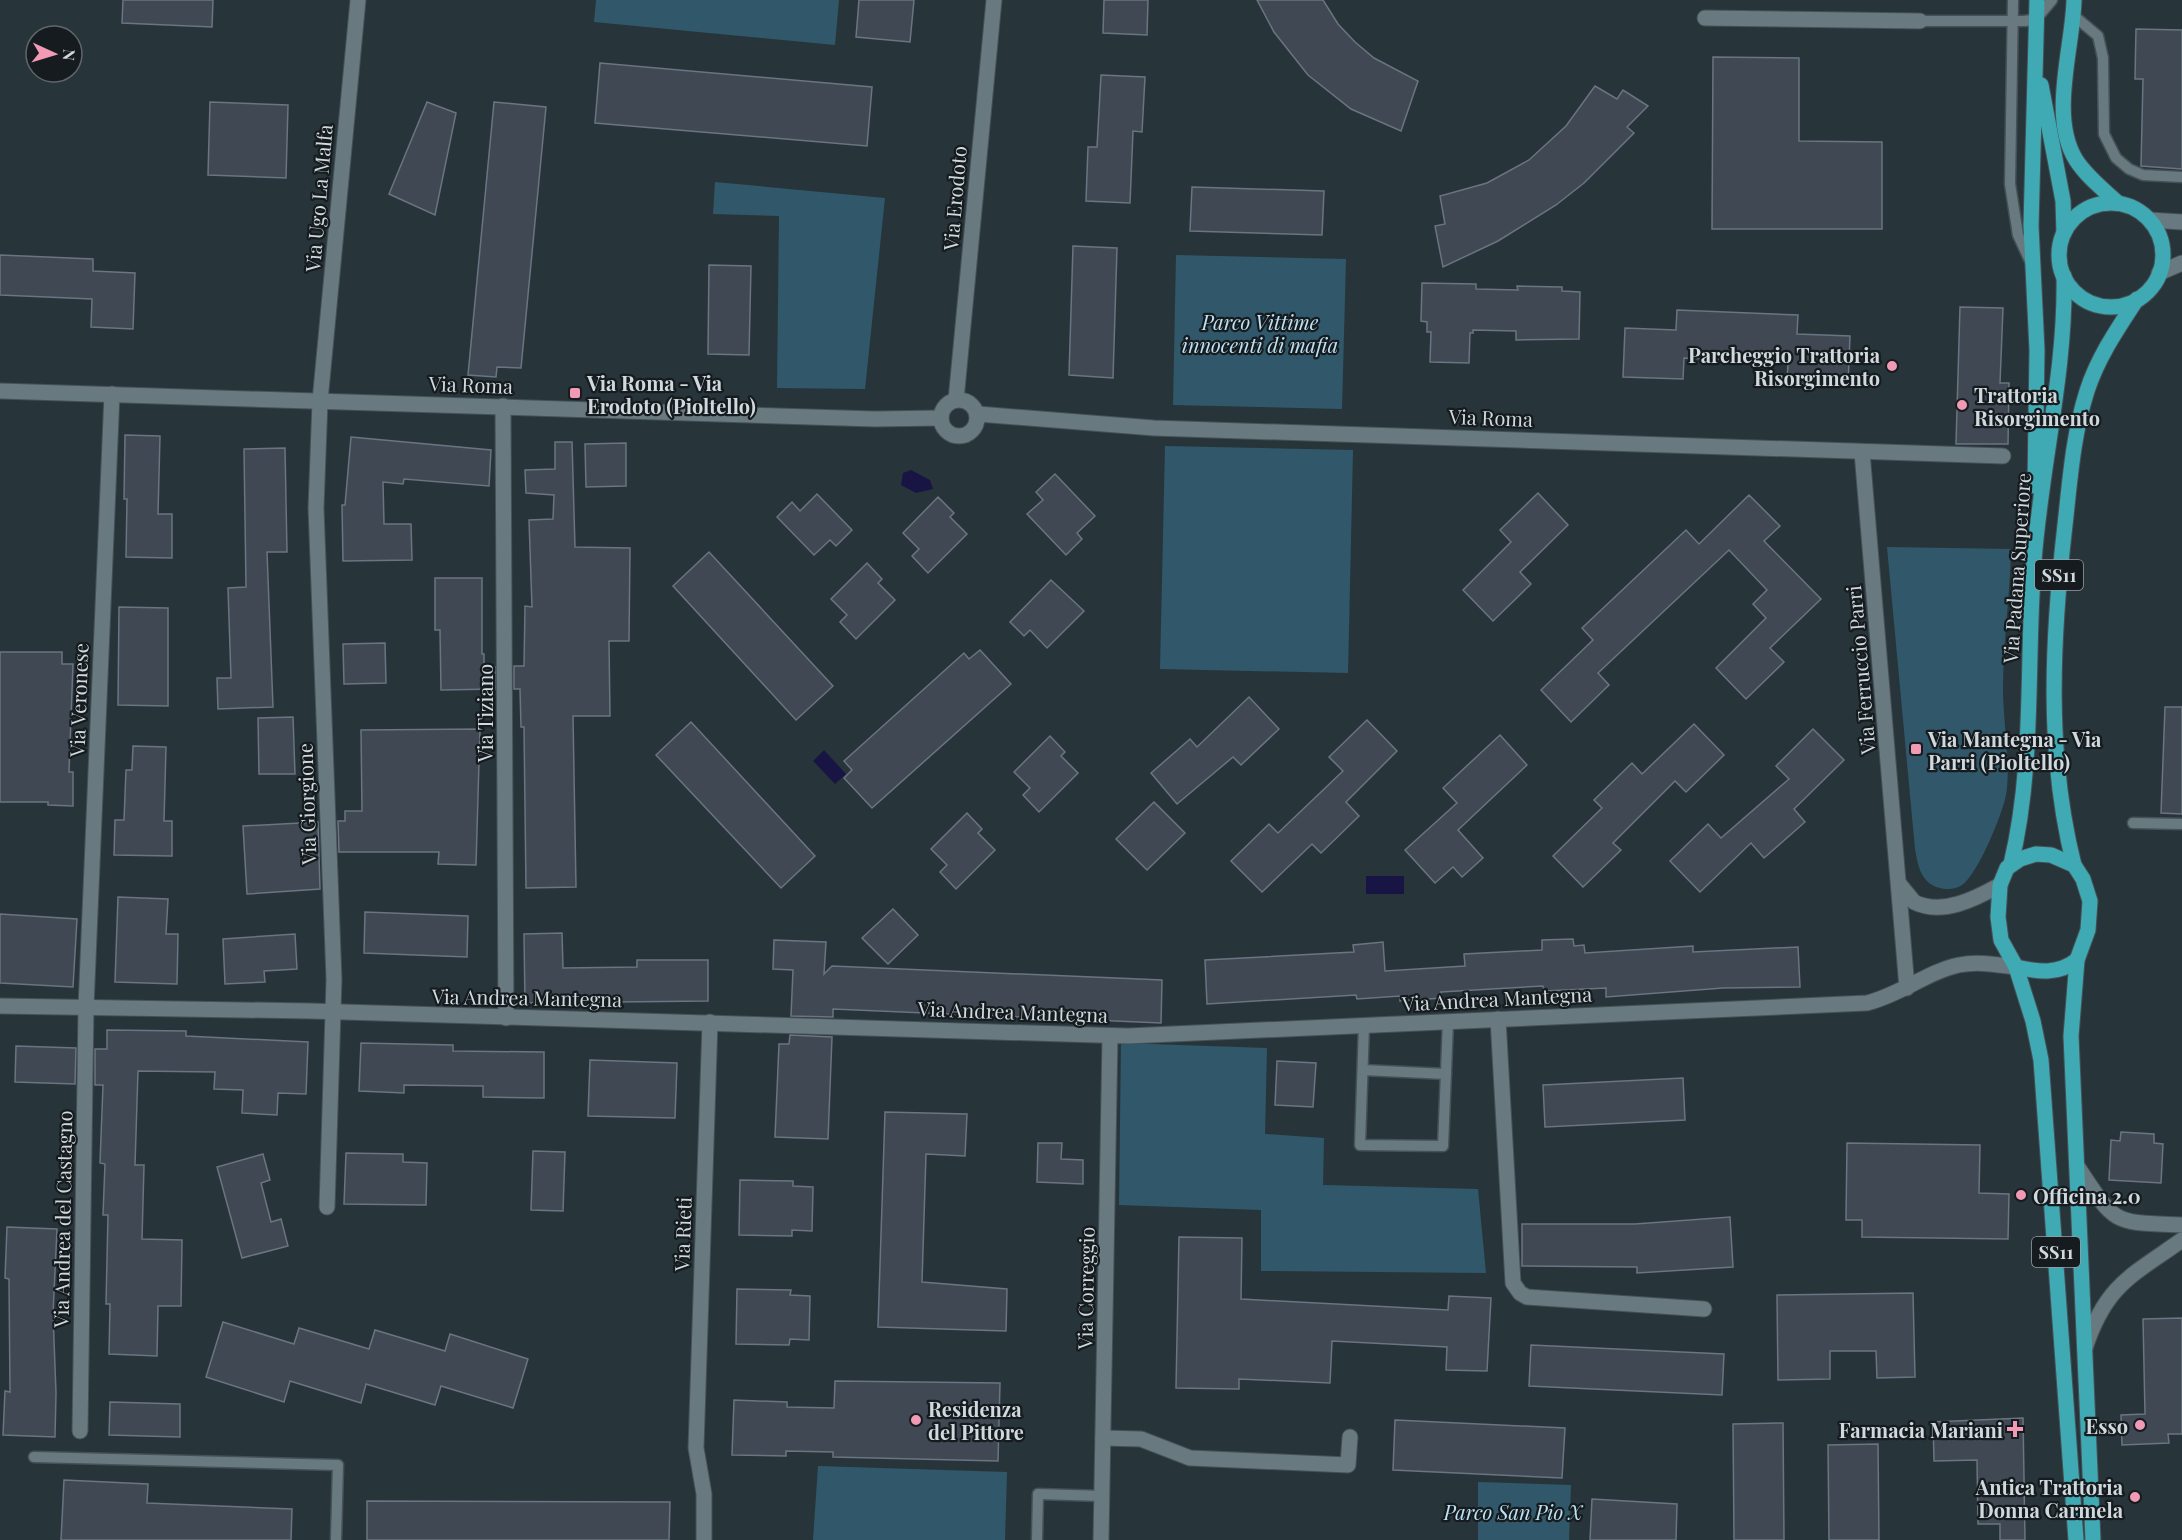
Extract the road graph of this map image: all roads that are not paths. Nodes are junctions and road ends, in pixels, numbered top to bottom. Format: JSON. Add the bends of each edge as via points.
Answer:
{"nodes":[{"id":1,"x":358,"y":0,"type":"edge"},
{"id":2,"x":994,"y":0,"type":"edge"},
{"id":3,"x":2013,"y":0,"type":"edge"},
{"id":4,"x":2037,"y":0,"type":"edge"},
{"id":5,"x":2052,"y":0,"type":"edge"},
{"id":6,"x":2073,"y":8,"type":"edge"},
{"id":7,"x":1706,"y":18,"type":"dead end"},
{"id":8,"x":2036,"y":19,"type":"junction"},
{"id":9,"x":1920,"y":21,"type":"joint"},
{"id":10,"x":2012,"y":21,"type":"junction"},
{"id":11,"x":2036,"y":52,"type":"junction"},
{"id":12,"x":2182,"y":177,"type":"edge"},
{"id":13,"x":2118,"y":203,"type":"junction"},
{"id":14,"x":2150,"y":220,"type":"junction"},
{"id":15,"x":2182,"y":222,"type":"edge"},
{"id":16,"x":2064,"y":233,"type":"junction"},
{"id":17,"x":2031,"y":263,"type":"junction"},
{"id":18,"x":2182,"y":263,"type":"edge"},
{"id":19,"x":2159,"y":273,"type":"junction"},
{"id":20,"x":2064,"y":276,"type":"junction"},
{"id":21,"x":2137,"y":299,"type":"junction"},
{"id":22,"x":0,"y":391,"type":"edge"},
{"id":23,"x":112,"y":394,"type":"junction"},
{"id":24,"x":957,"y":400,"type":"junction"},
{"id":25,"x":320,"y":401,"type":"junction"},
{"id":26,"x":503,"y":406,"type":"junction"},
{"id":27,"x":978,"y":414,"type":"junction"},
{"id":28,"x":941,"y":418,"type":"junction"},
{"id":29,"x":1862,"y":452,"type":"junction"},
{"id":30,"x":2002,"y":456,"type":"dead end"},
{"id":31,"x":2038,"y":522,"type":"junction"},
{"id":32,"x":2133,"y":823,"type":"dead end"},
{"id":33,"x":2182,"y":824,"type":"edge"},
{"id":34,"x":2011,"y":864,"type":"junction"},
{"id":35,"x":2074,"y":865,"type":"junction"},
{"id":36,"x":1900,"y":885,"type":"junction"},
{"id":37,"x":2000,"y":885,"type":"junction"},
{"id":38,"x":2076,"y":960,"type":"junction"},
{"id":39,"x":2016,"y":967,"type":"junction"},
{"id":40,"x":1907,"y":988,"type":"junction"},
{"id":41,"x":0,"y":1006,"type":"edge"},
{"id":42,"x":86,"y":1007,"type":"junction"},
{"id":43,"x":334,"y":1012,"type":"junction"},
{"id":44,"x":506,"y":1018,"type":"junction"},
{"id":45,"x":1498,"y":1019,"type":"junction"},
{"id":46,"x":710,"y":1022,"type":"junction"},
{"id":47,"x":1448,"y":1022,"type":"junction"},
{"id":48,"x":1364,"y":1025,"type":"junction"},
{"id":49,"x":1110,"y":1036,"type":"junction"},
{"id":50,"x":1363,"y":1070,"type":"junction"},
{"id":51,"x":1446,"y":1074,"type":"junction"},
{"id":52,"x":2077,"y":1166,"type":"junction"},
{"id":53,"x":327,"y":1207,"type":"dead end"},
{"id":54,"x":2182,"y":1225,"type":"edge"},
{"id":55,"x":2182,"y":1240,"type":"edge"},
{"id":56,"x":1704,"y":1309,"type":"dead end"},
{"id":57,"x":2085,"y":1348,"type":"junction"},
{"id":58,"x":80,"y":1431,"type":"dead end"},
{"id":59,"x":1350,"y":1437,"type":"dead end"},
{"id":60,"x":1103,"y":1438,"type":"junction"},
{"id":61,"x":34,"y":1457,"type":"dead end"},
{"id":62,"x":1102,"y":1496,"type":"junction"},
{"id":63,"x":336,"y":1540,"type":"edge"},
{"id":64,"x":704,"y":1540,"type":"edge"},
{"id":65,"x":1037,"y":1540,"type":"edge"},
{"id":66,"x":1101,"y":1540,"type":"edge"},
{"id":67,"x":2076,"y":1540,"type":"edge"},
{"id":68,"x":2093,"y":1540,"type":"edge"}],
"edges":[{"from":1,"to":25,"type":"street","name":"Via Ugo La Malfa"},
{"from":2,"to":24,"type":"street","name":"Via Erodoto"},
{"from":3,"to":10,"type":"lane"},
{"from":4,"to":8,"type":"main road","number":"SS11"},
{"from":5,"to":8,"type":"lane"},
{"from":6,"to":12,"type":"lane","via":[[2098,36],[2103,58],[2104,134],[2116,158],[2143,176]]},
{"from":6,"to":13,"type":"main road","via":[[2065,71],[2068,139],[2081,167]]},
{"from":7,"to":9,"type":"street"},
{"from":8,"to":10,"type":"lane"},
{"from":8,"to":11,"type":"main road","number":"SS11"},
{"from":9,"to":10,"type":"lane"},
{"from":10,"to":17,"type":"lane","via":[[2010,184],[2018,235]]},
{"from":11,"to":16,"type":"main road","name":"Via Padana Superiore","number":"SS11","via":[[2063,201]]},
{"from":11,"to":17,"type":"main road","number":"SS11"},
{"from":13,"to":14,"type":"main road"},
{"from":13,"to":16,"type":"main road","via":[[2085,210]]},
{"from":14,"to":15,"type":"street"},
{"from":14,"to":19,"type":"main road","via":[[2162,245]]},
{"from":16,"to":20,"type":"main road","name":"Via Padana Superiore","number":"SS11","via":[[2060,250]]},
{"from":17,"to":31,"type":"main road","number":"SS11","via":[[2037,350],[2034,461]]},
{"from":18,"to":19,"type":"street"},
{"from":19,"to":21,"type":"main road","number":"SS11","via":[[2151,288]]},
{"from":20,"to":21,"type":"main road","via":[[2076,294],[2093,303],[2111,306]]},
{"from":20,"to":31,"type":"main road","name":"Via Padana Superiore","number":"SS11","via":[[2060,368]]},
{"from":21,"to":35,"type":"main road","number":"SS11","via":[[2104,351],[2082,410],[2059,578],[2056,765]]},
{"from":22,"to":23,"type":"street","name":"Via Roma"},
{"from":23,"to":25,"type":"street","name":"Via Roma"},
{"from":23,"to":42,"type":"street","name":"Via Veronese"},
{"from":24,"to":27,"type":"street","via":[[970,403]]},
{"from":24,"to":28,"type":"street","via":[[946,405]]},
{"from":25,"to":26,"type":"street","name":"Via Roma"},
{"from":25,"to":43,"type":"street","name":"Via Giorgione","via":[[316,508]]},
{"from":26,"to":28,"type":"street","name":"Via Roma"},
{"from":26,"to":44,"type":"street","name":"Via Tiziano"},
{"from":27,"to":28,"type":"street","via":[[975,428],[961,437],[947,432]]},
{"from":27,"to":29,"type":"street","name":"Via Roma","via":[[1154,428]]},
{"from":29,"to":30,"type":"street","name":"Via Roma"},
{"from":29,"to":36,"type":"street","name":"Via Ferruccio Parri"},
{"from":31,"to":34,"type":"main road","name":"Via Padana Superiore","number":"SS11","via":[[2026,777]]},
{"from":32,"to":33,"type":"lane"},
{"from":34,"to":35,"type":"main road","via":[[2043,854]]},
{"from":34,"to":37,"type":"main road","number":"SS11"},
{"from":35,"to":38,"type":"main road","number":"SS11","via":[[2086,885],[2090,910],[2086,940]]},
{"from":36,"to":37,"type":"street","via":[[1914,902],[1936,907],[1972,900]]},
{"from":36,"to":40,"type":"street","name":"Via Ferruccio Parri"},
{"from":37,"to":39,"type":"main road","number":"SS11","via":[[2001,940]]},
{"from":38,"to":39,"type":"main road","via":[[2050,971]]},
{"from":38,"to":52,"type":"main road","number":"SS11","via":[[2071,1036]]},
{"from":39,"to":40,"type":"street","name":"Via Andrea Mantegna","via":[[1958,965]]},
{"from":39,"to":67,"type":"main road","number":"SS11","via":[[2041,1059]]},
{"from":40,"to":45,"type":"street","name":"Via Andrea Mantegna","via":[[1868,1003]]},
{"from":41,"to":42,"type":"street","name":"Via Andrea Mantegna"},
{"from":42,"to":43,"type":"street","name":"Via Andrea Mantegna"},
{"from":42,"to":58,"type":"street","name":"Via Andrea del Castagno"},
{"from":43,"to":44,"type":"street","name":"Via Andrea Mantegna"},
{"from":43,"to":53,"type":"street","name":"Via Giorgione"},
{"from":44,"to":46,"type":"street","name":"Via Andrea Mantegna"},
{"from":45,"to":47,"type":"street","name":"Via Andrea Mantegna"},
{"from":45,"to":56,"type":"street","via":[[1513,1283],[1520,1293],[1527,1297]]},
{"from":46,"to":49,"type":"street","name":"Via Andrea Mantegna"},
{"from":46,"to":64,"type":"street","name":"Via Rieti","via":[[696,1448],[704,1494]]},
{"from":47,"to":48,"type":"street","name":"Via Andrea Mantegna"},
{"from":47,"to":51,"type":"lane"},
{"from":48,"to":49,"type":"street","name":"Via Andrea Mantegna"},
{"from":48,"to":50,"type":"lane"},
{"from":49,"to":60,"type":"street","name":"Via Correggio"},
{"from":50,"to":51,"type":"lane"},
{"from":50,"to":51,"type":"lane","via":[[1360,1145],[1443,1146]]},
{"from":52,"to":54,"type":"street","via":[[2115,1217],[2129,1222]]},
{"from":52,"to":57,"type":"main road","number":"SS11"},
{"from":55,"to":57,"type":"street","via":[[2113,1292],[2101,1308]]},
{"from":57,"to":68,"type":"main road","number":"SS11"},
{"from":59,"to":60,"type":"street","via":[[1348,1465],[1190,1458],[1142,1439]]},
{"from":60,"to":62,"type":"street","name":"Via Correggio"},
{"from":61,"to":63,"type":"lane","via":[[338,1465]]},
{"from":62,"to":65,"type":"lane","via":[[1038,1494]]},
{"from":62,"to":66,"type":"street","name":"Via Correggio"}]}
